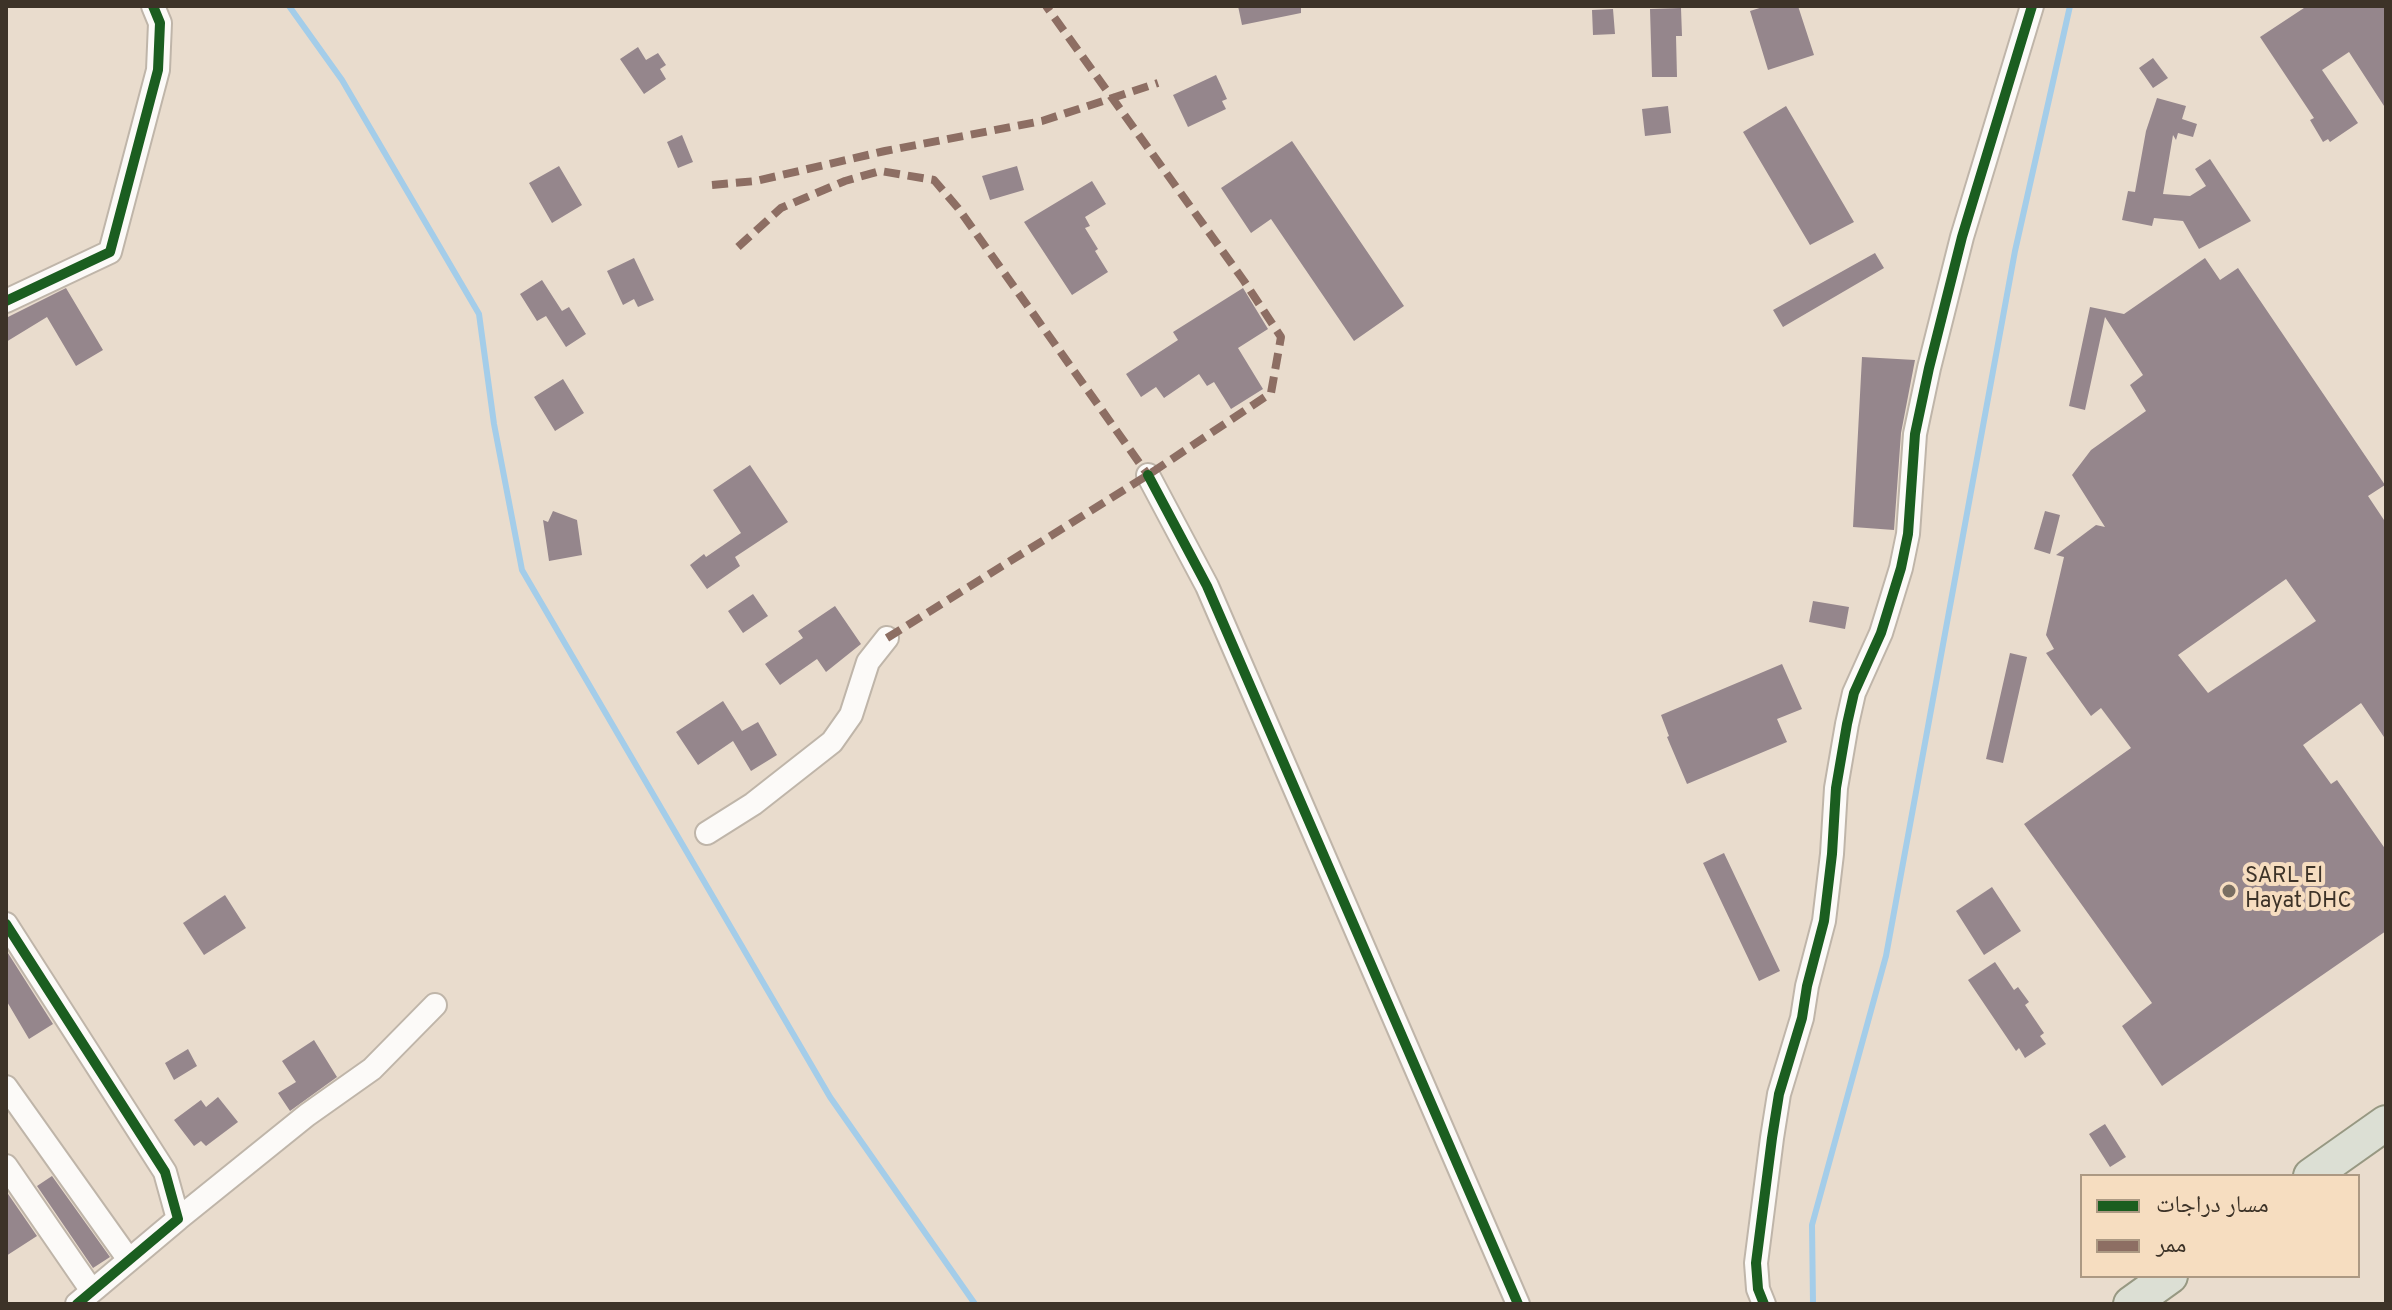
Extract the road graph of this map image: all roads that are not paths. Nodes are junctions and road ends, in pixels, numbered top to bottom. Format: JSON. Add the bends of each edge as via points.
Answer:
{"nodes":[{"id":1,"x":153,"y":6,"type":"edge"},
{"id":2,"x":2032,"y":6,"type":"edge"},
{"id":3,"x":6,"y":301,"type":"edge"},
{"id":4,"x":1148,"y":475,"type":"dead end"},
{"id":5,"x":887,"y":638,"type":"dead end"},
{"id":6,"x":707,"y":833,"type":"dead end"},
{"id":7,"x":6,"y":924,"type":"edge"},
{"id":8,"x":435,"y":1005,"type":"dead end"},
{"id":9,"x":6,"y":1087,"type":"edge"},
{"id":10,"x":2386,"y":1123,"type":"edge"},
{"id":11,"x":6,"y":1166,"type":"edge"},
{"id":12,"x":2314,"y":1174,"type":"edge"},
{"id":13,"x":178,"y":1219,"type":"junction"},
{"id":14,"x":129,"y":1260,"type":"junction"},
{"id":15,"x":2167,"y":1278,"type":"edge"},
{"id":16,"x":84,"y":1297,"type":"edge"},
{"id":17,"x":1518,"y":1304,"type":"edge"},
{"id":18,"x":1764,"y":1304,"type":"edge"},
{"id":19,"x":2131,"y":1304,"type":"edge"}],
"edges":[{"from":1,"to":3,"type":"street","via":[[160,23],[158,70],[110,252]]},
{"from":2,"to":18,"type":"street","via":[[1966,222],[1929,368],[1915,434],[1901,568],[1847,724],[1824,921],[1772,1138],[1756,1263]]},
{"from":4,"to":17,"type":"street","via":[[1207,586]]},
{"from":5,"to":6,"type":"street","via":[[868,662],[851,715],[832,742]]},
{"from":7,"to":13,"type":"street","via":[[165,1172]]},
{"from":8,"to":13,"type":"street","via":[[372,1069]]},
{"from":9,"to":14,"type":"street"},
{"from":10,"to":12,"type":"main road"},
{"from":11,"to":16,"type":"street"},
{"from":13,"to":14,"type":"street"},
{"from":14,"to":16,"type":"street"},
{"from":15,"to":19,"type":"main road"}]}
